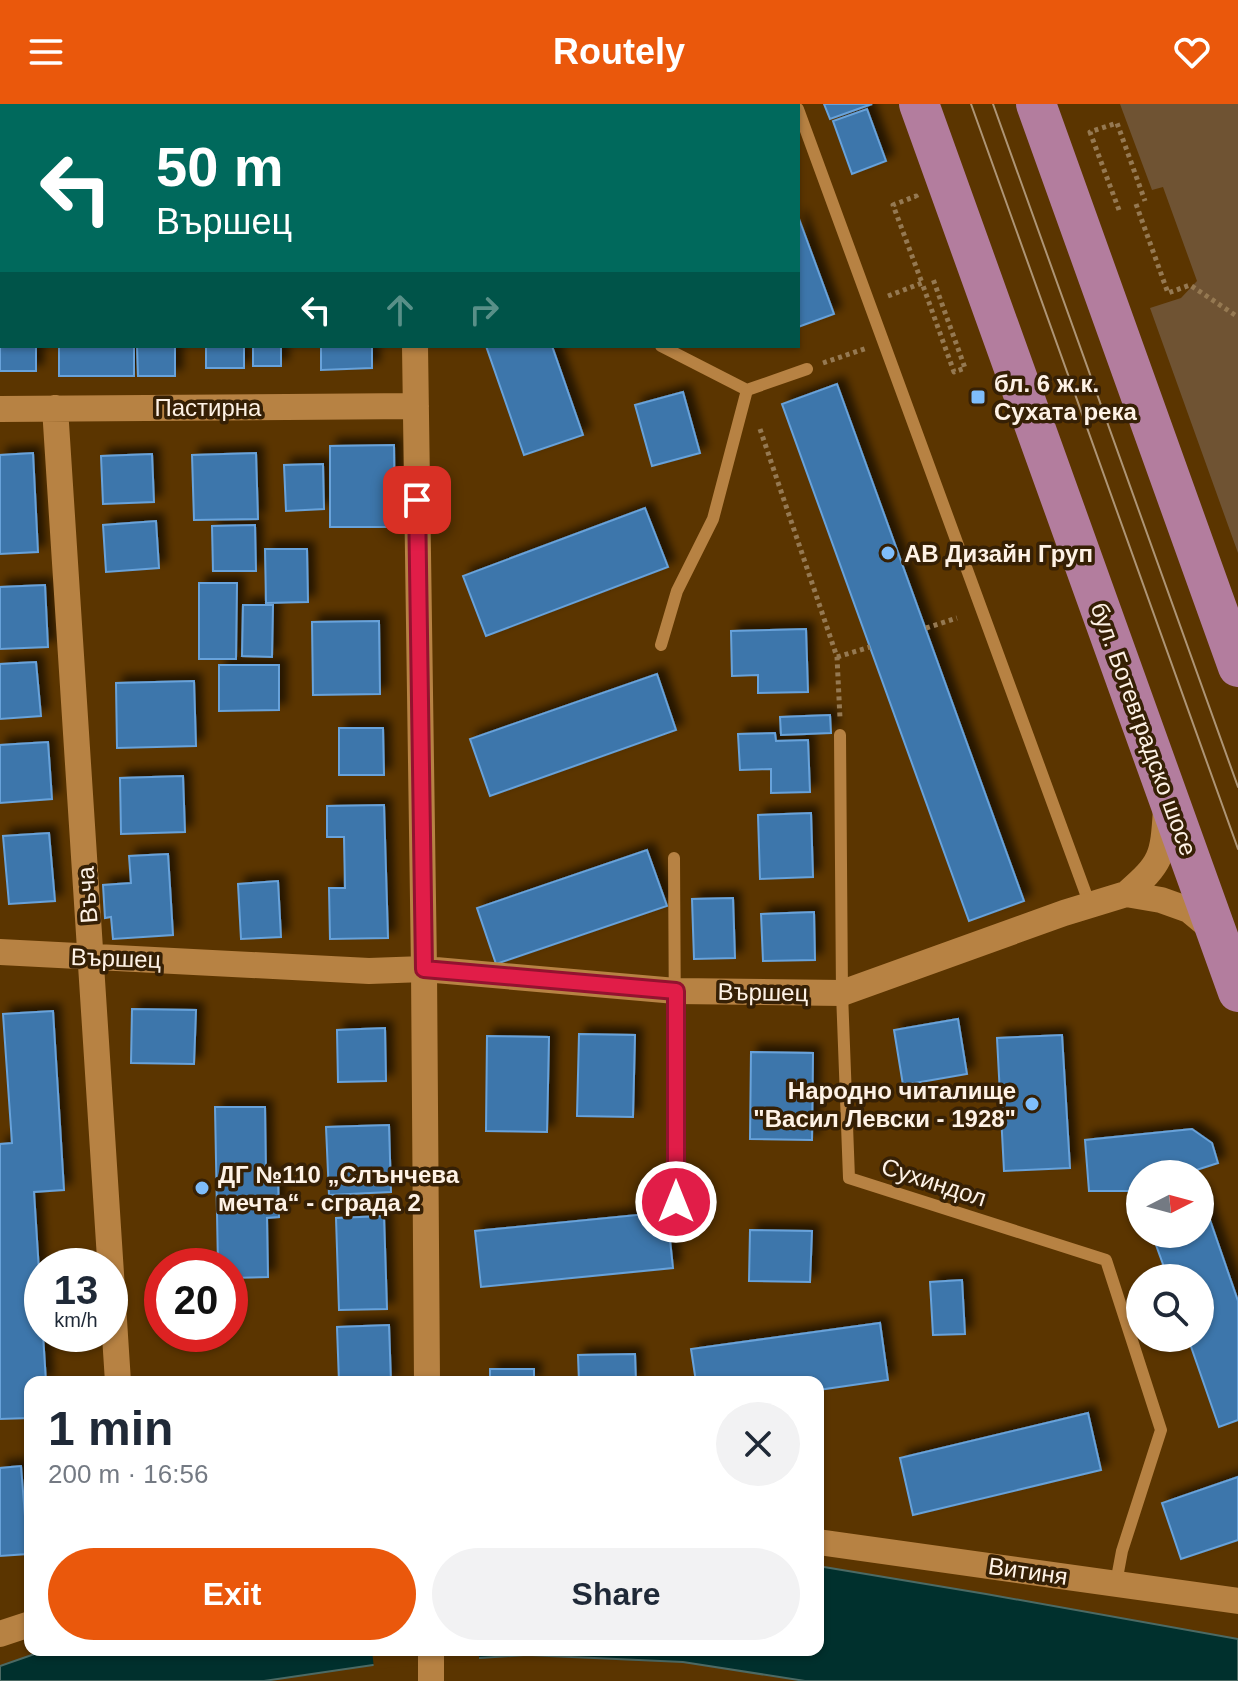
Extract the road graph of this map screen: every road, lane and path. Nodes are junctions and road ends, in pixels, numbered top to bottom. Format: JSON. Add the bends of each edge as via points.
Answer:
{"nodes":[{"id":1,"x":919,"y":104,"type":"edge"},
{"id":2,"x":1036,"y":104,"type":"edge"},
{"id":3,"x":800,"y":114,"type":"edge"},
{"id":4,"x":1145,"y":201,"type":"dead end"},
{"id":5,"x":1136,"y":204,"type":"dead end"},
{"id":6,"x":921,"y":209,"type":"dead end"},
{"id":7,"x":1119,"y":210,"type":"dead end"},
{"id":8,"x":933,"y":279,"type":"dead end"},
{"id":9,"x":922,"y":283,"type":"junction"},
{"id":10,"x":869,"y":303,"type":"junction"},
{"id":11,"x":1238,"y":317,"type":"edge"},
{"id":12,"x":883,"y":342,"type":"junction"},
{"id":13,"x":415,"y":348,"type":"edge"},
{"id":14,"x":665,"y":348,"type":"edge"},
{"id":15,"x":807,"y":369,"type":"joint"},
{"id":16,"x":747,"y":390,"type":"junction"},
{"id":17,"x":416,"y":406,"type":"junction"},
{"id":18,"x":55,"y":408,"type":"junction"},
{"id":19,"x":0,"y":409,"type":"edge"},
{"id":20,"x":957,"y":618,"type":"dead end"},
{"id":21,"x":926,"y":628,"type":"dead end"},
{"id":22,"x":661,"y":645,"type":"dead end"},
{"id":23,"x":870,"y":647,"type":"dead end"},
{"id":24,"x":837,"y":657,"type":"junction"},
{"id":25,"x":1238,"y":667,"type":"edge"},
{"id":26,"x":840,"y":735,"type":"joint"},
{"id":27,"x":1167,"y":794,"type":"junction"},
{"id":28,"x":674,"y":858,"type":"dead end"},
{"id":29,"x":1126,"y":894,"type":"junction"},
{"id":30,"x":1090,"y":905,"type":"junction"},
{"id":31,"x":1217,"y":933,"type":"junction"},
{"id":32,"x":0,"y":952,"type":"edge"},
{"id":33,"x":91,"y":958,"type":"junction"},
{"id":34,"x":424,"y":969,"type":"junction"},
{"id":35,"x":676,"y":991,"type":"junction"},
{"id":36,"x":1238,"y":992,"type":"edge"},
{"id":37,"x":842,"y":993,"type":"junction"},
{"id":38,"x":676,"y":1202,"type":"dead end"},
{"id":39,"x":118,"y":1376,"type":"edge"},
{"id":40,"x":427,"y":1376,"type":"edge"},
{"id":41,"x":824,"y":1543,"type":"edge"},
{"id":42,"x":1116,"y":1583,"type":"junction"},
{"id":43,"x":1238,"y":1601,"type":"edge"},
{"id":44,"x":24,"y":1626,"type":"edge"},
{"id":45,"x":0,"y":1634,"type":"edge"}],
"edges":[{"from":1,"to":27,"type":"main road","name":"бул. Ботевградско шосе"},
{"from":2,"to":25,"type":"main road"},
{"from":3,"to":10,"type":"lane"},
{"from":4,"to":7,"type":"path","via":[[1117,123],[1090,132]]},
{"from":5,"to":11,"type":"path","via":[[1168,293],[1190,285]]},
{"from":6,"to":9,"type":"path","via":[[916,196],[893,205]]},
{"from":8,"to":9,"type":"path","via":[[965,368],[954,372]]},
{"from":9,"to":10,"type":"path"},
{"from":10,"to":12,"type":"lane"},
{"from":12,"to":15,"type":"path"},
{"from":12,"to":30,"type":"lane"},
{"from":13,"to":17,"type":"street"},
{"from":14,"to":16,"type":"lane"},
{"from":15,"to":16,"type":"lane"},
{"from":16,"to":22,"type":"lane","via":[[713,519],[677,591]]},
{"from":16,"to":24,"type":"path"},
{"from":17,"to":18,"type":"street","name":"Пастирна"},
{"from":17,"to":34,"type":"street"},
{"from":18,"to":19,"type":"street","name":"Пастирна"},
{"from":18,"to":33,"type":"street","name":"Въча"},
{"from":20,"to":21,"type":"path"},
{"from":23,"to":24,"type":"path"},
{"from":24,"to":26,"type":"path"},
{"from":26,"to":37,"type":"lane","name":"Сухиндол"},
{"from":27,"to":29,"type":"street","name":"Вършец","via":[[1160,859]]},
{"from":27,"to":31,"type":"main road","name":"бул. Ботевградско шосе"},
{"from":28,"to":35,"type":"lane"},
{"from":29,"to":30,"type":"street","name":"Вършец"},
{"from":29,"to":31,"type":"street","name":"Вършец","via":[[1189,910]]},
{"from":30,"to":37,"type":"street","name":"Вършец"},
{"from":31,"to":36,"type":"main road","name":"бул. Ботевградско шосе"},
{"from":32,"to":33,"type":"street","name":"Вършец"},
{"from":33,"to":34,"type":"street","name":"Вършец"},
{"from":33,"to":39,"type":"street","name":"Въча"},
{"from":34,"to":35,"type":"street","name":"Вършец"},
{"from":34,"to":40,"type":"street"},
{"from":35,"to":37,"type":"street","name":"Вършец"},
{"from":35,"to":38,"type":"lane"},
{"from":37,"to":42,"type":"lane","name":"Сухиндол","via":[[849,1178],[1106,1260],[1161,1430]]},
{"from":41,"to":42,"type":"street","name":"Витиня"},
{"from":42,"to":43,"type":"street","name":"Витиня"},
{"from":44,"to":45,"type":"street"}]}
